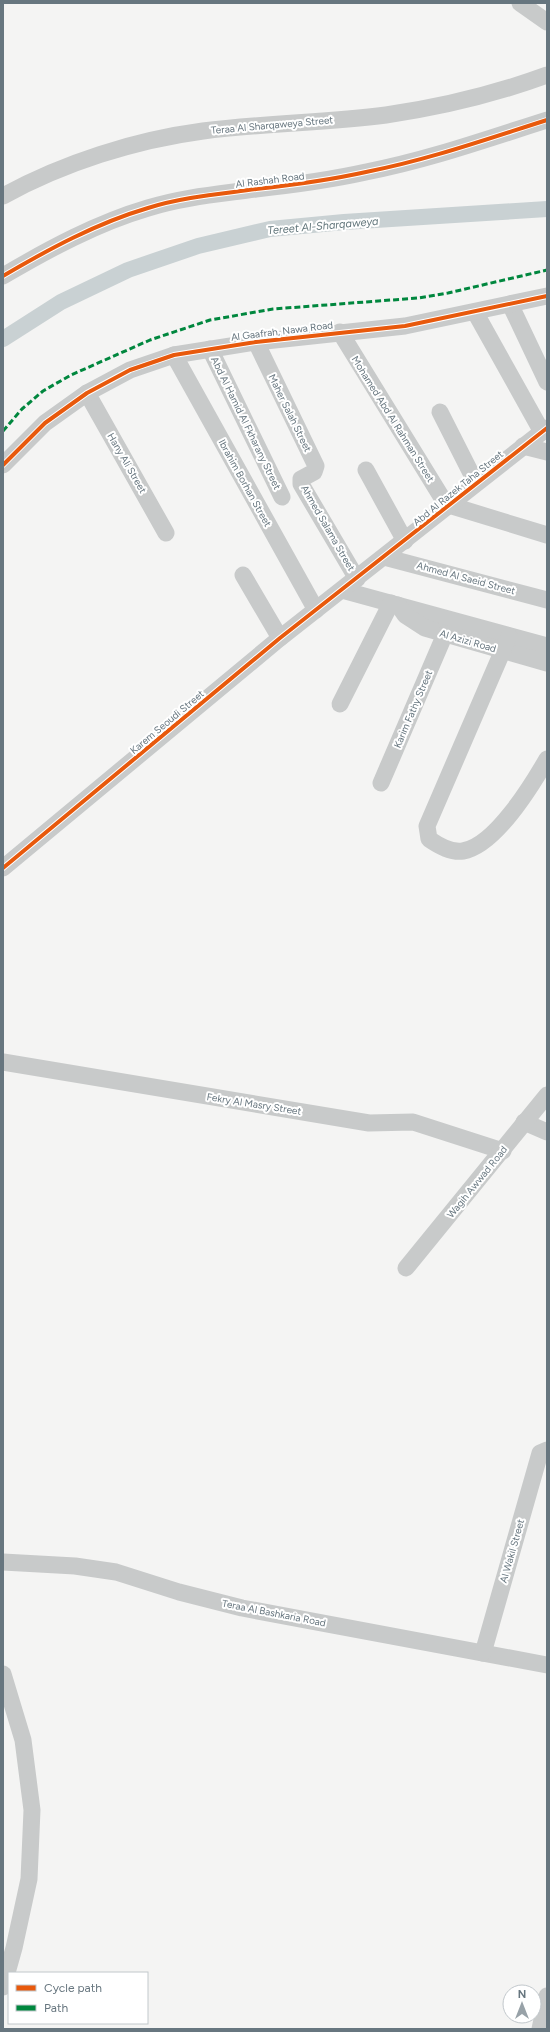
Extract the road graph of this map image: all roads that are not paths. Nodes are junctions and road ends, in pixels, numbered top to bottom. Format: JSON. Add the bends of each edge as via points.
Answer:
{"nodes":[{"id":1,"x":520,"y":3,"type":"edge"},
{"id":2,"x":547,"y":22,"type":"edge"},
{"id":3,"x":547,"y":75,"type":"edge"},
{"id":4,"x":547,"y":120,"type":"edge"},
{"id":5,"x":3,"y":196,"type":"edge"},
{"id":6,"x":3,"y":276,"type":"edge"},
{"id":7,"x":547,"y":296,"type":"edge"},
{"id":8,"x":510,"y":304,"type":"junction"},
{"id":9,"x":475,"y":312,"type":"junction"},
{"id":10,"x":340,"y":332,"type":"junction"},
{"id":11,"x":256,"y":342,"type":"junction"},
{"id":12,"x":210,"y":349,"type":"junction"},
{"id":13,"x":174,"y":355,"type":"junction"},
{"id":14,"x":547,"y":382,"type":"edge"},
{"id":15,"x":87,"y":393,"type":"junction"},
{"id":16,"x":440,"y":412,"type":"dead end"},
{"id":17,"x":544,"y":430,"type":"edge"},
{"id":18,"x":523,"y":446,"type":"junction"},
{"id":19,"x":547,"y":452,"type":"edge"},
{"id":20,"x":3,"y":465,"type":"edge"},
{"id":21,"x":366,"y":470,"type":"dead end"},
{"id":22,"x":303,"y":478,"type":"joint"},
{"id":23,"x":476,"y":483,"type":"junction"},
{"id":24,"x":282,"y":497,"type":"dead end"},
{"id":25,"x":448,"y":506,"type":"junction"},
{"id":26,"x":166,"y":533,"type":"dead end"},
{"id":27,"x":547,"y":535,"type":"edge"},
{"id":28,"x":405,"y":541,"type":"junction"},
{"id":29,"x":384,"y":557,"type":"junction"},
{"id":30,"x":243,"y":574,"type":"dead end"},
{"id":31,"x":357,"y":579,"type":"junction"},
{"id":32,"x":342,"y":590,"type":"junction"},
{"id":33,"x":547,"y":600,"type":"edge"},
{"id":34,"x":394,"y":604,"type":"junction"},
{"id":35,"x":316,"y":610,"type":"junction"},
{"id":36,"x":444,"y":634,"type":"junction"},
{"id":37,"x":280,"y":638,"type":"junction"},
{"id":38,"x":506,"y":644,"type":"junction"},
{"id":39,"x":547,"y":646,"type":"edge"},
{"id":40,"x":547,"y":663,"type":"edge"},
{"id":41,"x":340,"y":704,"type":"dead end"},
{"id":42,"x":547,"y":759,"type":"edge"},
{"id":43,"x":381,"y":783,"type":"dead end"},
{"id":44,"x":3,"y":868,"type":"edge"},
{"id":45,"x":3,"y":1062,"type":"edge"},
{"id":46,"x":547,"y":1095,"type":"edge"},
{"id":47,"x":524,"y":1122,"type":"junction"},
{"id":48,"x":547,"y":1132,"type":"edge"},
{"id":49,"x":503,"y":1151,"type":"junction"},
{"id":50,"x":406,"y":1268,"type":"dead end"},
{"id":51,"x":545,"y":1450,"type":"edge"},
{"id":52,"x":3,"y":1562,"type":"edge"},
{"id":53,"x":483,"y":1653,"type":"junction"},
{"id":54,"x":547,"y":1665,"type":"edge"},
{"id":55,"x":3,"y":1674,"type":"edge"},
{"id":56,"x":3,"y":1987,"type":"edge"},
{"id":57,"x":547,"y":1996,"type":"edge"},
{"id":58,"x":540,"y":2029,"type":"edge"}],
"edges":[{"from":1,"to":2,"type":"street"},
{"from":3,"to":5,"type":"street","name":"Teraa Al Sharqaweya Street","via":[[477,98],[431,108],[384,115],[202,131],[151,141],[59,170]]},
{"from":4,"to":6,"type":"street","name":"Al Rashah Road","via":[[368,172],[200,196],[148,208],[98,226],[49,249]]},
{"from":7,"to":8,"type":"street","name":"Al Gaafrah, Nawa Road"},
{"from":8,"to":9,"type":"street","name":"Al Gaafrah, Nawa Road"},
{"from":8,"to":14,"type":"street"},
{"from":9,"to":10,"type":"street","name":"Al Gaafrah, Nawa Road","via":[[405,326]]},
{"from":9,"to":17,"type":"street"},
{"from":10,"to":11,"type":"street","name":"Al Gaafrah, Nawa Road"},
{"from":10,"to":25,"type":"street","name":"Mohamed Abd Al Rahman Street"},
{"from":11,"to":12,"type":"street","name":"Al Gaafrah, Nawa Road"},
{"from":11,"to":22,"type":"street","name":"Maher Salah Street","via":[[316,466],[314,472]]},
{"from":12,"to":13,"type":"street","name":"Al Gaafrah, Nawa Road"},
{"from":12,"to":24,"type":"street","name":"Abd Al Hamid Al Fkharany Street"},
{"from":13,"to":15,"type":"street","name":"Al Gaafrah, Nawa Road","via":[[130,370]]},
{"from":13,"to":35,"type":"street","name":"Ibrahim Borhan Street"},
{"from":15,"to":20,"type":"street","name":"Al Gaafrah, Nawa Road","via":[[45,423]]},
{"from":15,"to":26,"type":"street","name":"Hany Ali Street"},
{"from":16,"to":23,"type":"street"},
{"from":17,"to":18,"type":"street","name":"Abd Al Razek Taha Street"},
{"from":18,"to":19,"type":"street"},
{"from":18,"to":23,"type":"street","name":"Abd Al Razek Taha Street"},
{"from":21,"to":28,"type":"street"},
{"from":22,"to":31,"type":"street","name":"Ahmed Salama Street","via":[[301,484]]},
{"from":23,"to":25,"type":"street","name":"Abd Al Razek Taha Street"},
{"from":25,"to":27,"type":"street"},
{"from":25,"to":28,"type":"street","name":"Abd Al Razek Taha Street"},
{"from":28,"to":29,"type":"street","name":"Abd Al Razek Taha Street"},
{"from":29,"to":31,"type":"street","name":"Abd Al Razek Taha Street"},
{"from":29,"to":33,"type":"street","name":"Ahmed Al Saeid Street"},
{"from":30,"to":37,"type":"street"},
{"from":31,"to":32,"type":"street","name":"Abd Al Razek Taha Street"},
{"from":32,"to":34,"type":"street","name":"Al Azizi Road"},
{"from":32,"to":35,"type":"street","name":"Karem Seoudi Street"},
{"from":34,"to":36,"type":"street","name":"Al Azizi Road","via":[[414,623]]},
{"from":34,"to":38,"type":"street","name":"Al Azizi Road"},
{"from":34,"to":41,"type":"street"},
{"from":35,"to":37,"type":"street","name":"Karem Seoudi Street"},
{"from":36,"to":38,"type":"street","name":"Al Azizi Road"},
{"from":36,"to":43,"type":"street","name":"Karim Fathy Street"},
{"from":37,"to":44,"type":"street","name":"Karem Seoudi Street"},
{"from":38,"to":39,"type":"street","name":"Al Azizi Road"},
{"from":38,"to":40,"type":"street","name":"Al Azizi Road"},
{"from":38,"to":42,"type":"street","via":[[427,826],[429,838],[446,849],[472,849],[500,826],[529,791]]},
{"from":45,"to":49,"type":"street","name":"Fekry Al Masry Street","via":[[369,1123],[414,1122]]},
{"from":46,"to":47,"type":"street","name":"Wagih Awwad Road"},
{"from":47,"to":48,"type":"street"},
{"from":47,"to":49,"type":"street","name":"Wagih Awwad Road"},
{"from":49,"to":50,"type":"street","name":"Wagih Awwad Road"},
{"from":51,"to":53,"type":"street","name":"Al Wakil Street","via":[[540,1453]]},
{"from":52,"to":53,"type":"street","name":"Teraa Al Bashkaria Road","via":[[75,1566],[116,1572],[178,1592],[242,1608]]},
{"from":53,"to":54,"type":"street","name":"Teraa Al Bashkaria Road"},
{"from":55,"to":56,"type":"street","via":[[23,1740],[32,1810],[29,1880]]},
{"from":57,"to":58,"type":"street"}]}
